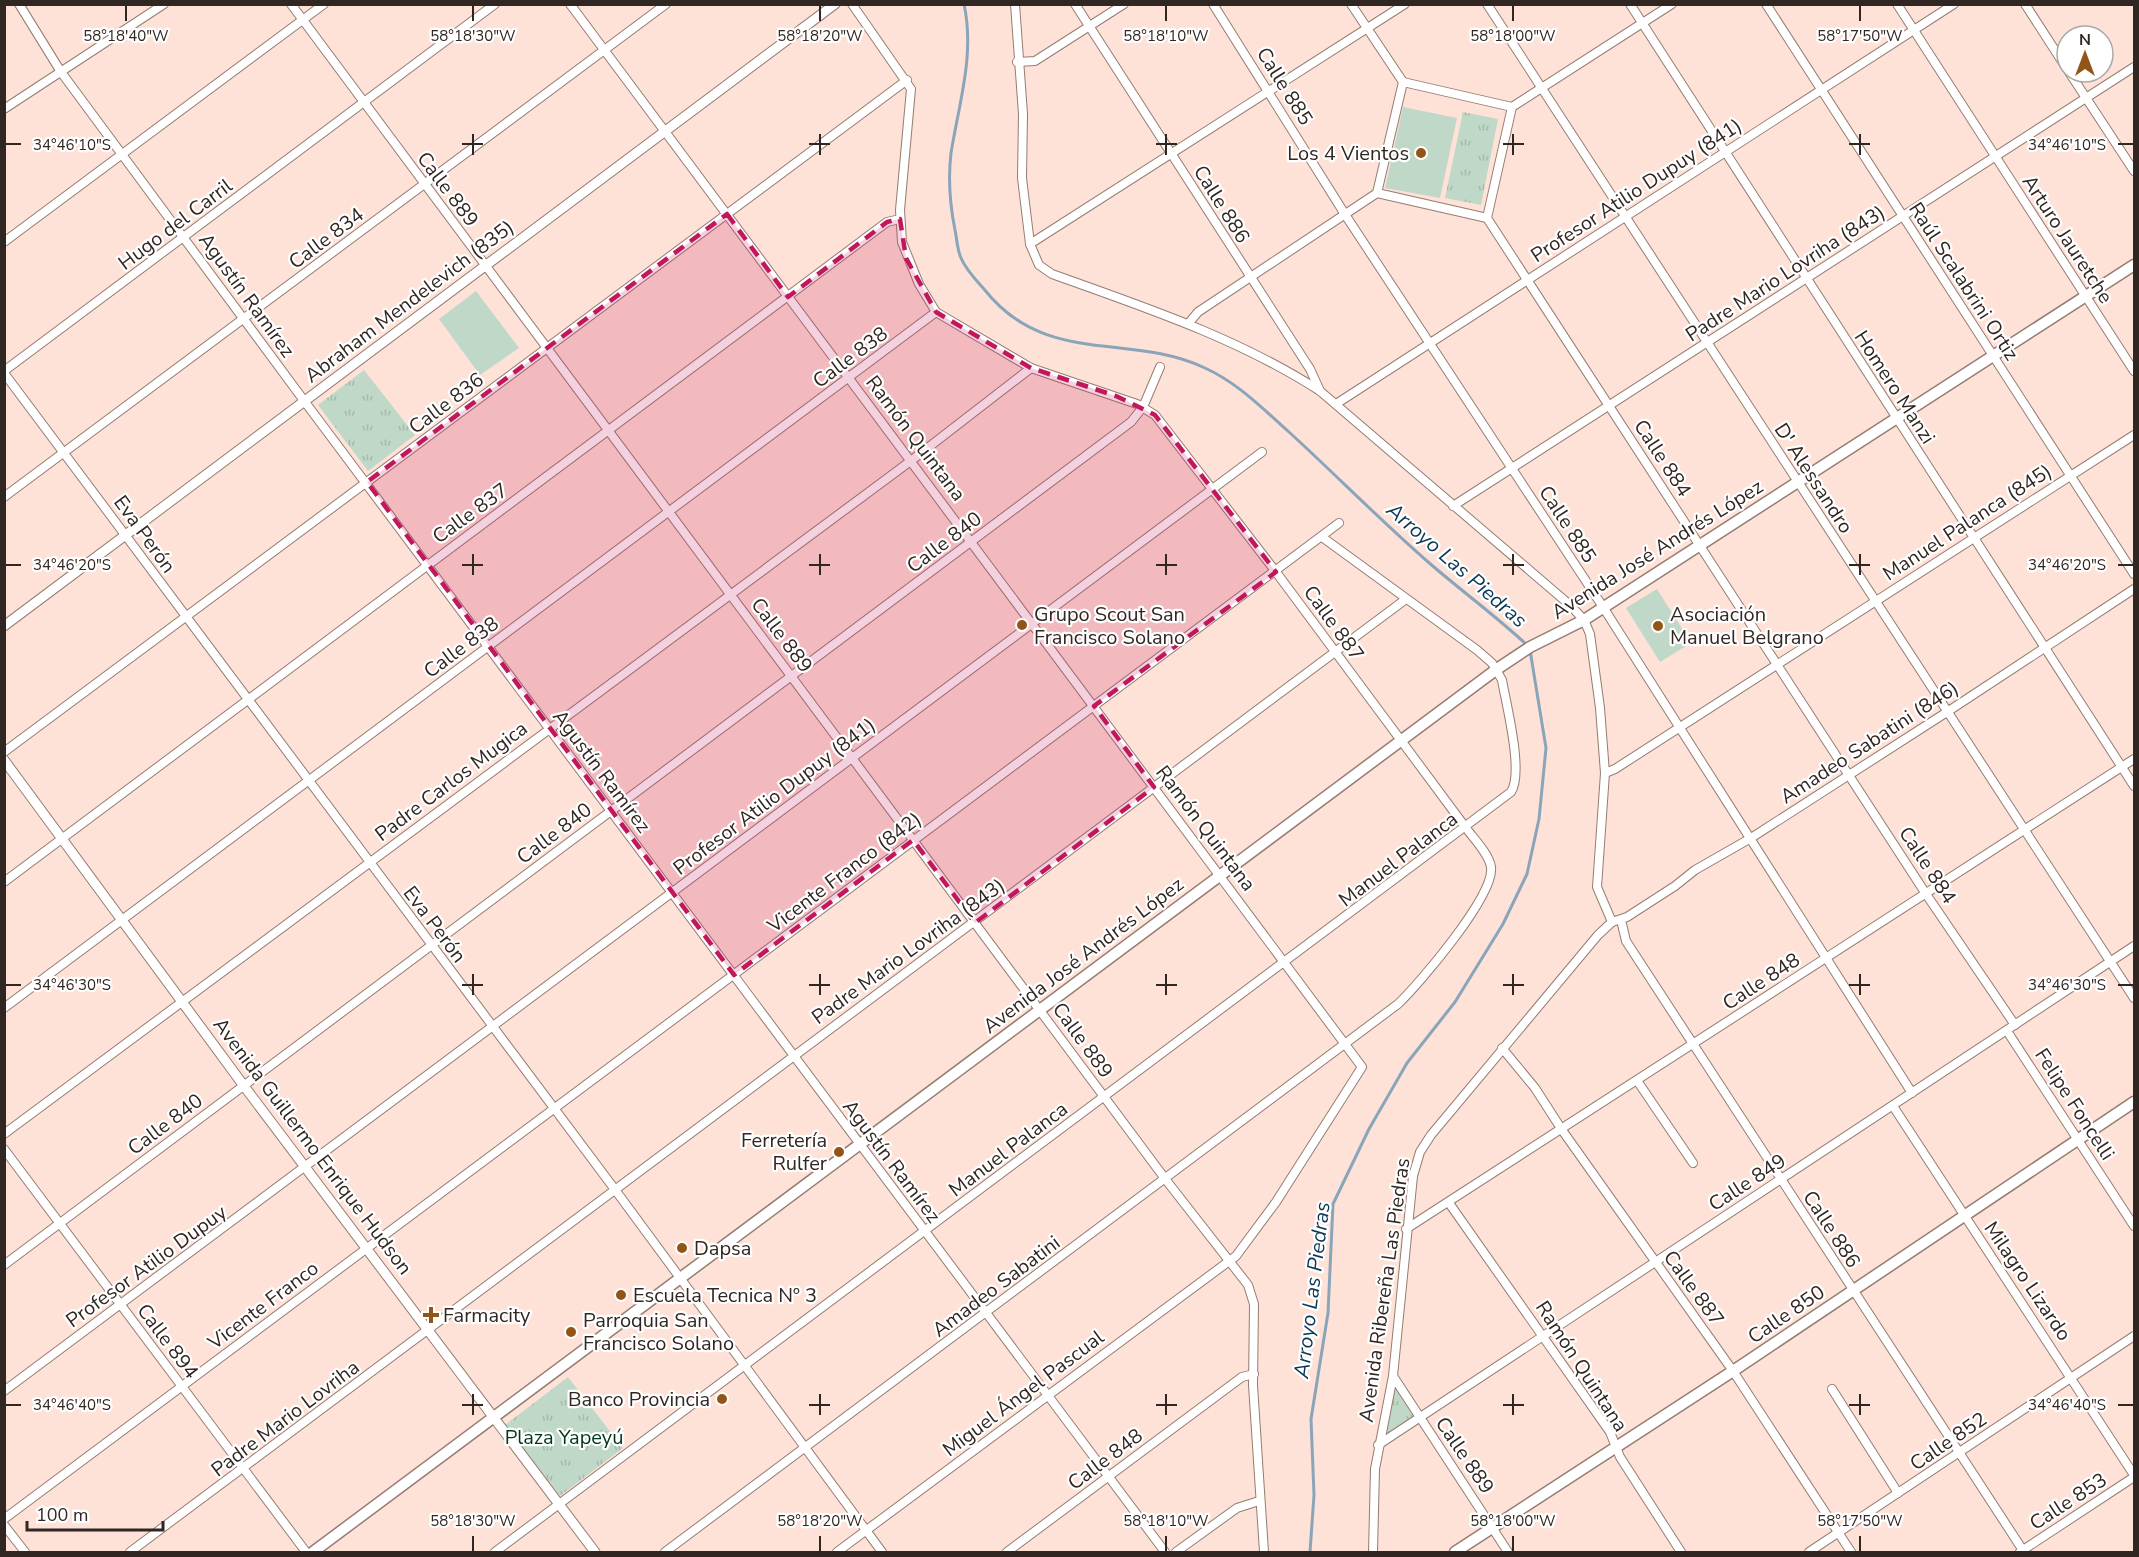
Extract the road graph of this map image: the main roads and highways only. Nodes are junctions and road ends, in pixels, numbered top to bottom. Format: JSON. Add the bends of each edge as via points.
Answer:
{"nodes":[{"id":1,"x":2134,"y":265,"type":"edge"},
{"id":2,"x":2134,"y":1102,"type":"edge"},
{"id":3,"x":313,"y":1552,"type":"edge"},
{"id":4,"x":1455,"y":1552,"type":"edge"}],
"edges":[{"from":1,"to":3,"type":"main road","name":"Avenida José Andrés López","via":[[1603,608],[1497,669]]},
{"from":2,"to":4,"type":"main road","name":"Calle 850"}]}
